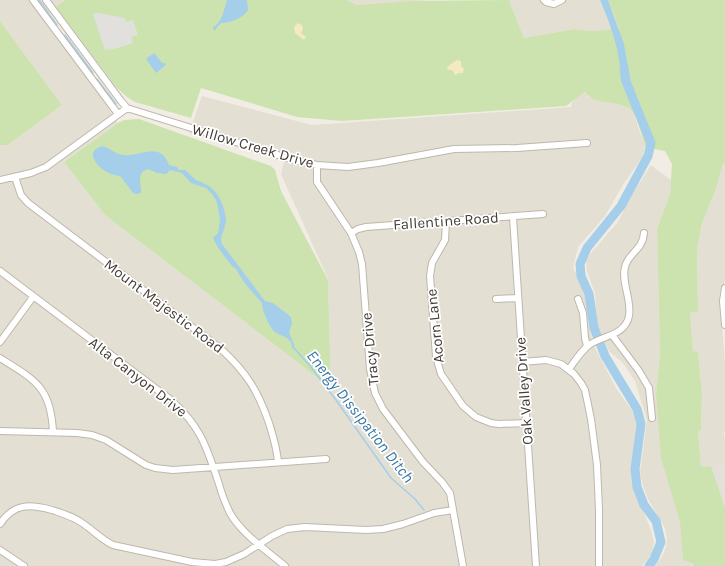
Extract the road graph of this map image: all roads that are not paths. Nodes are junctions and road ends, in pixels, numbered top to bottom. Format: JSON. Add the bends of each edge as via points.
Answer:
{"nodes":[{"id":1,"x":33,"y":0,"type":"edge"},
{"id":2,"x":46,"y":0,"type":"edge"},
{"id":3,"x":544,"y":0,"type":"edge"},
{"id":4,"x":562,"y":0,"type":"edge"},
{"id":5,"x":127,"y":108,"type":"junction"},
{"id":6,"x":118,"y":114,"type":"junction"},
{"id":7,"x":587,"y":143,"type":"dead end"},
{"id":8,"x":317,"y":165,"type":"junction"},
{"id":9,"x":15,"y":176,"type":"junction"},
{"id":10,"x":0,"y":180,"type":"edge"},
{"id":11,"x":543,"y":214,"type":"dead end"},
{"id":12,"x":512,"y":217,"type":"junction"},
{"id":13,"x":446,"y":221,"type":"junction"},
{"id":14,"x":350,"y":233,"type":"junction"},
{"id":15,"x":644,"y":233,"type":"dead end"},
{"id":16,"x":0,"y":271,"type":"edge"},
{"id":17,"x":725,"y":288,"type":"edge"},
{"id":18,"x":33,"y":296,"type":"junction"},
{"id":19,"x":518,"y":298,"type":"junction"},
{"id":20,"x":496,"y":299,"type":"dead end"},
{"id":21,"x":578,"y":299,"type":"dead end"},
{"id":22,"x":725,"y":325,"type":"edge"},
{"id":23,"x":612,"y":335,"type":"junction"},
{"id":24,"x":0,"y":342,"type":"edge"},
{"id":25,"x":589,"y":345,"type":"junction"},
{"id":26,"x":0,"y":358,"type":"edge"},
{"id":27,"x":522,"y":362,"type":"junction"},
{"id":28,"x":569,"y":369,"type":"junction"},
{"id":29,"x":652,"y":418,"type":"dead end"},
{"id":30,"x":527,"y":423,"type":"junction"},
{"id":31,"x":0,"y":431,"type":"edge"},
{"id":32,"x":53,"y":432,"type":"junction"},
{"id":33,"x":326,"y":459,"type":"dead end"},
{"id":34,"x":278,"y":462,"type":"junction"},
{"id":35,"x":213,"y":466,"type":"junction"},
{"id":36,"x":453,"y":510,"type":"junction"},
{"id":37,"x":0,"y":524,"type":"edge"},
{"id":38,"x":260,"y":544,"type":"junction"},
{"id":39,"x":0,"y":550,"type":"edge"},
{"id":40,"x":24,"y":566,"type":"edge"},
{"id":41,"x":285,"y":566,"type":"edge"},
{"id":42,"x":462,"y":566,"type":"edge"},
{"id":43,"x":536,"y":566,"type":"edge"},
{"id":44,"x":599,"y":566,"type":"edge"}],
"edges":[{"from":1,"to":6,"type":"street"},
{"from":2,"to":5,"type":"street"},
{"from":3,"to":4,"type":"street","via":[[554,4]]},
{"from":5,"to":6,"type":"street"},
{"from":5,"to":8,"type":"street","name":"Willow Creek Drive"},
{"from":6,"to":9,"type":"street","via":[[46,167]]},
{"from":7,"to":8,"type":"street","name":"Willow Creek Drive","via":[[517,148],[468,148],[363,165]]},
{"from":8,"to":14,"type":"street","name":"Tracy Drive","via":[[317,182]]},
{"from":9,"to":10,"type":"street"},
{"from":9,"to":34,"type":"street","name":"Mount Majestic Road","via":[[21,195],[28,203],[234,361],[255,389],[262,405],[274,438]]},
{"from":11,"to":12,"type":"street","name":"Fallentine Road"},
{"from":12,"to":13,"type":"street","name":"Fallentine Road"},
{"from":12,"to":19,"type":"street","name":"Oak Valley Drive"},
{"from":13,"to":14,"type":"street","name":"Fallentine Road","via":[[366,227]]},
{"from":13,"to":30,"type":"street","name":"Acorn Lane","via":[[445,240],[432,263],[430,276],[436,357],[440,374],[463,406],[476,417],[499,424]]},
{"from":14,"to":36,"type":"street","name":"Tracy Drive","via":[[362,264],[374,392],[383,409],[428,469],[446,487]]},
{"from":15,"to":23,"type":"street","via":[[641,245],[625,266],[630,307],[628,320],[622,329]]},
{"from":16,"to":18,"type":"street","name":"Alta Canyon Drive"},
{"from":17,"to":22,"type":"street"},
{"from":18,"to":24,"type":"street"},
{"from":18,"to":35,"type":"street","name":"Alta Canyon Drive","via":[[180,408],[203,439]]},
{"from":19,"to":20,"type":"street"},
{"from":19,"to":27,"type":"street","name":"Oak Valley Drive"},
{"from":21,"to":25,"type":"street","via":[[583,313],[585,338]]},
{"from":23,"to":25,"type":"street"},
{"from":23,"to":29,"type":"street","via":[[649,388]]},
{"from":25,"to":28,"type":"street"},
{"from":26,"to":32,"type":"street","via":[[40,387],[50,406]]},
{"from":27,"to":28,"type":"street","via":[[546,360]]},
{"from":27,"to":30,"type":"street","name":"Oak Valley Drive"},
{"from":28,"to":44,"type":"street","via":[[585,390],[591,419],[597,465]]},
{"from":30,"to":43,"type":"street","name":"Oak Valley Drive"},
{"from":31,"to":32,"type":"street"},
{"from":32,"to":35,"type":"street","via":[[84,433],[99,437],[155,468],[173,470]]},
{"from":33,"to":34,"type":"street"},
{"from":34,"to":35,"type":"street"},
{"from":35,"to":38,"type":"street","name":"Alta Canyon Drive","via":[[232,516],[242,529]]},
{"from":36,"to":38,"type":"street","via":[[434,513],[383,529],[296,527],[279,532]]},
{"from":36,"to":42,"type":"street","name":"Tracy Drive"},
{"from":37,"to":38,"type":"street","via":[[15,509],[37,506],[72,517],[113,545],[204,564],[235,559]]},
{"from":38,"to":41,"type":"street","name":"Alta Canyon Drive"},
{"from":39,"to":40,"type":"street"}]}
